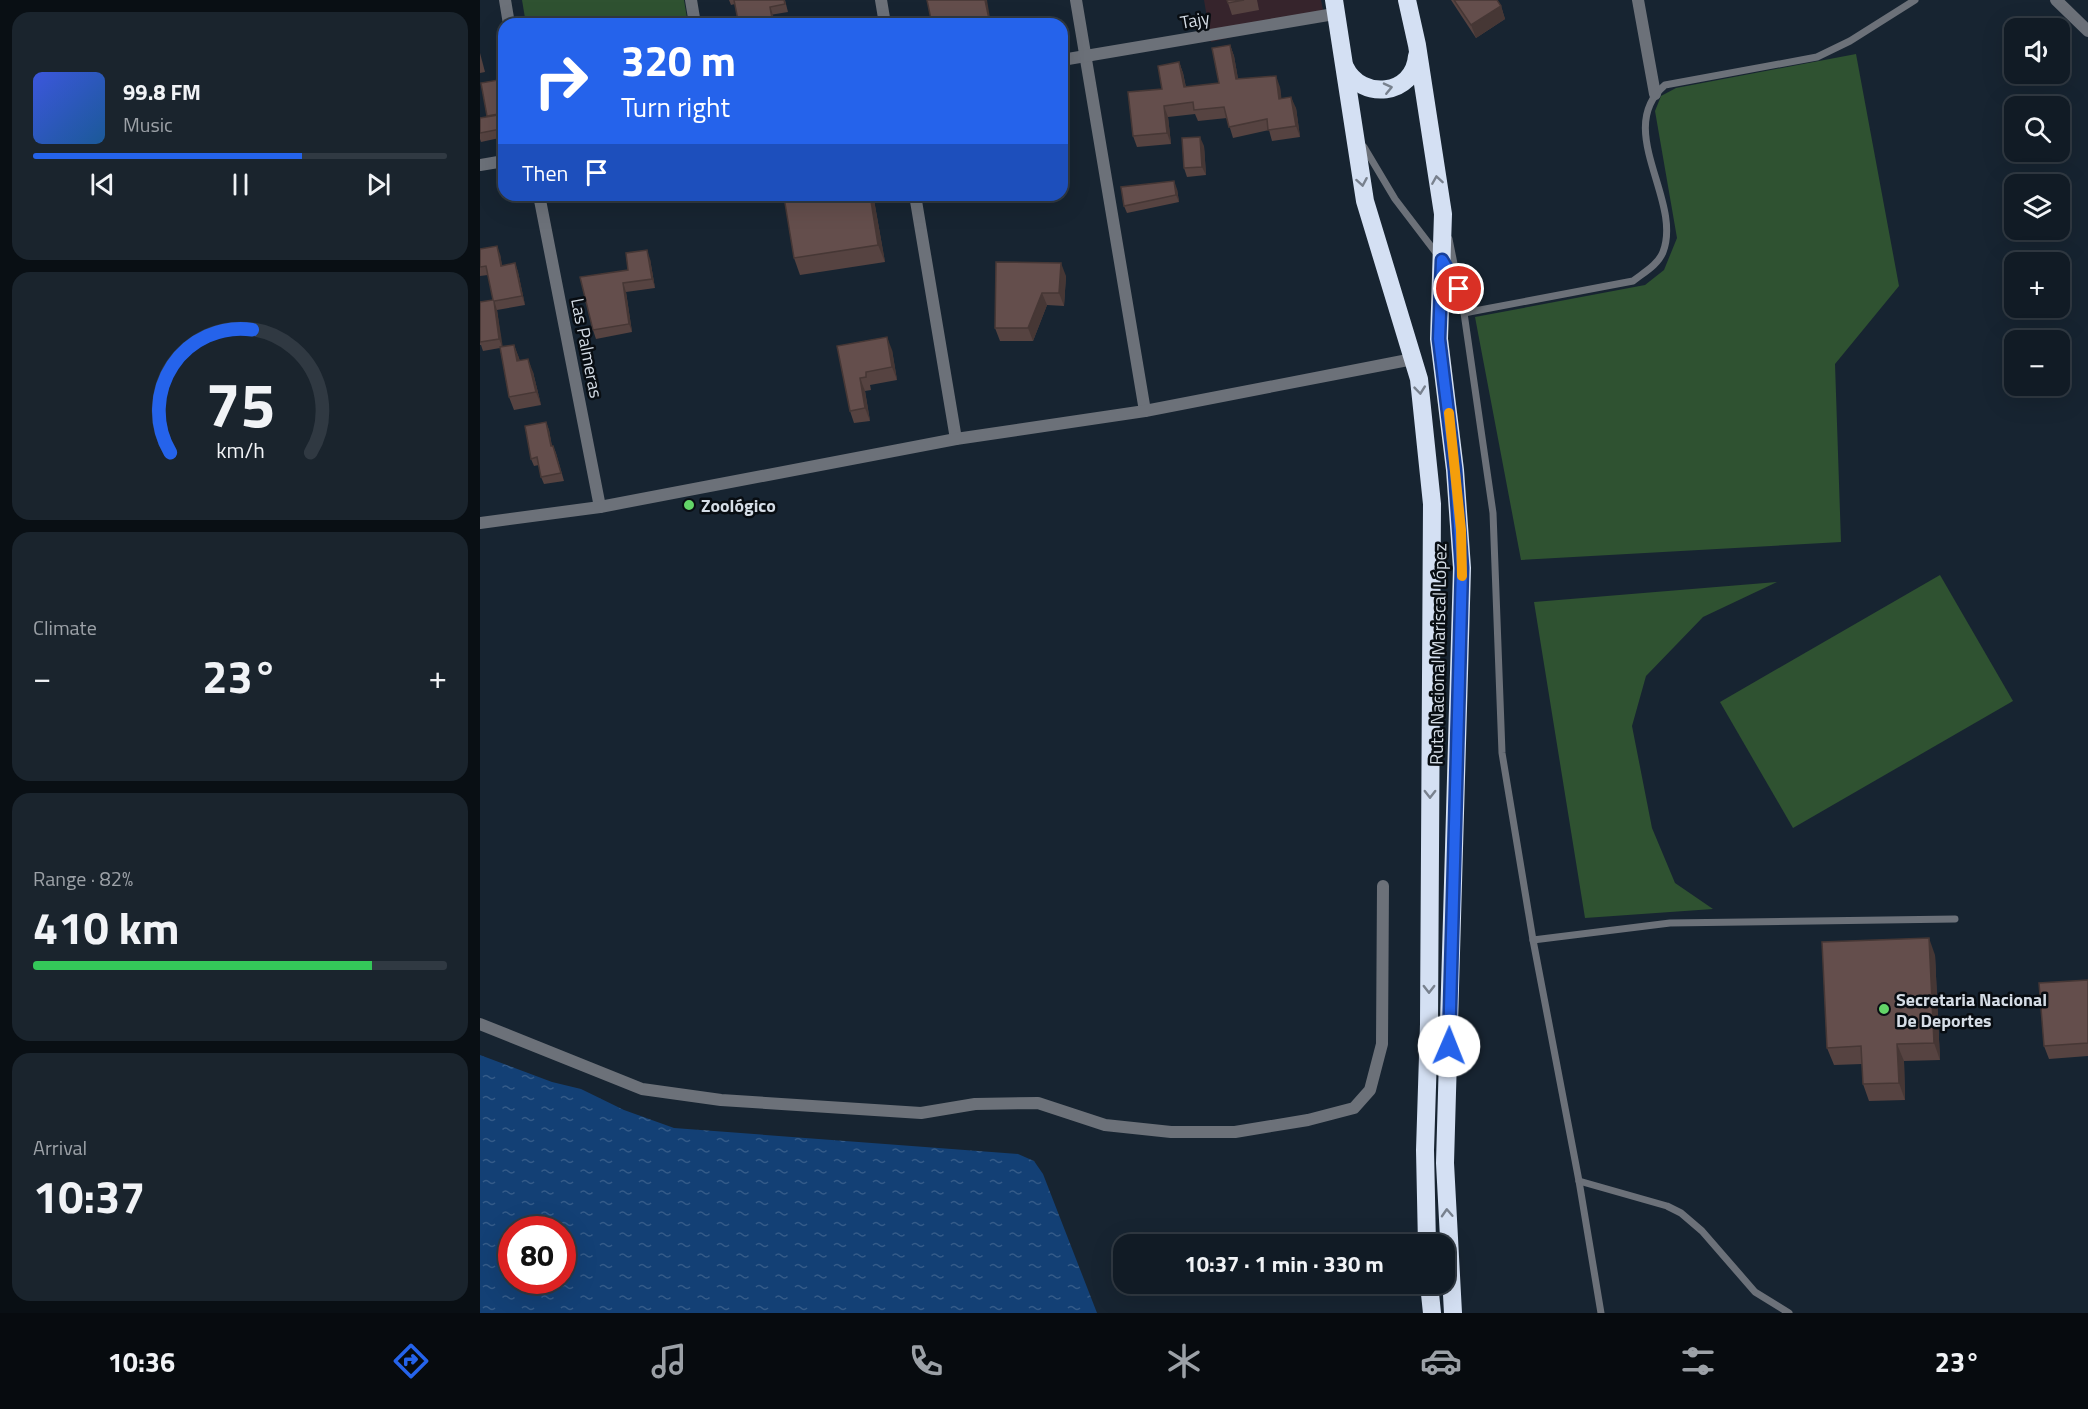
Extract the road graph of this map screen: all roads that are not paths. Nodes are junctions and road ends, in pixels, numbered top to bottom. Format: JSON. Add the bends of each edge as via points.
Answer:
{"nodes":[{"id":1,"x":505,"y":0,"type":"edge"},
{"id":2,"x":691,"y":0,"type":"edge"},
{"id":3,"x":881,"y":0,"type":"edge"},
{"id":4,"x":1076,"y":0,"type":"edge"},
{"id":5,"x":1638,"y":0,"type":"edge"},
{"id":6,"x":1915,"y":0,"type":"edge"},
{"id":7,"x":2056,"y":0,"type":"edge"},
{"id":8,"x":1407,"y":2,"type":"edge"},
{"id":9,"x":1336,"y":5,"type":"edge"},
{"id":10,"x":508,"y":18,"type":"edge"},
{"id":11,"x":694,"y":18,"type":"edge"},
{"id":12,"x":884,"y":18,"type":"edge"},
{"id":13,"x":2088,"y":31,"type":"edge"},
{"id":14,"x":1417,"y":45,"type":"junction"},
{"id":15,"x":1086,"y":56,"type":"junction"},
{"id":16,"x":1068,"y":59,"type":"edge"},
{"id":17,"x":1343,"y":63,"type":"junction"},
{"id":18,"x":1654,"y":94,"type":"junction"},
{"id":19,"x":1351,"y":116,"type":"junction"},
{"id":20,"x":498,"y":162,"type":"edge"},
{"id":21,"x":480,"y":165,"type":"edge"},
{"id":22,"x":540,"y":201,"type":"edge"},
{"id":23,"x":916,"y":201,"type":"edge"},
{"id":24,"x":1443,"y":214,"type":"junction"},
{"id":25,"x":1442,"y":260,"type":"junction"},
{"id":26,"x":1459,"y":289,"type":"junction"},
{"id":27,"x":1464,"y":314,"type":"junction"},
{"id":28,"x":1413,"y":359,"type":"junction"},
{"id":29,"x":1144,"y":411,"type":"junction"},
{"id":30,"x":956,"y":439,"type":"junction"},
{"id":31,"x":600,"y":507,"type":"junction"},
{"id":32,"x":480,"y":523,"type":"edge"},
{"id":33,"x":1383,"y":886,"type":"dead end"},
{"id":34,"x":1955,"y":919,"type":"dead end"},
{"id":35,"x":1533,"y":940,"type":"junction"},
{"id":36,"x":480,"y":1024,"type":"edge"},
{"id":37,"x":1579,"y":1181,"type":"junction"},
{"id":38,"x":1427,"y":1234,"type":"edge"},
{"id":39,"x":1430,"y":1294,"type":"edge"},
{"id":40,"x":1432,"y":1313,"type":"edge"},
{"id":41,"x":1453,"y":1313,"type":"edge"},
{"id":42,"x":1601,"y":1313,"type":"edge"},
{"id":43,"x":1789,"y":1313,"type":"edge"}],
"edges":[{"from":1,"to":10,"type":"street"},
{"from":2,"to":11,"type":"street"},
{"from":3,"to":12,"type":"street"},
{"from":4,"to":15,"type":"street"},
{"from":5,"to":18,"type":"street"},
{"from":6,"to":18,"type":"lane","via":[[1817,57],[1665,85]]},
{"from":7,"to":13,"type":"street"},
{"from":8,"to":14,"type":"highway","name":"Ruta Nacional Mariscal López"},
{"from":9,"to":15,"type":"street","name":"Tajy"},
{"from":9,"to":17,"type":"highway","name":"Ruta Nacional Mariscal López"},
{"from":17,"to":14,"type":"highway","one_way":true,"via":[[1360,86],[1374,91],[1389,90],[1412,73],[1418,60]]},
{"from":24,"to":14,"type":"highway","name":"Ruta Nacional Mariscal López","one_way":true},
{"from":15,"to":16,"type":"street","name":"Tajy"},
{"from":15,"to":29,"type":"street"},
{"from":17,"to":19,"type":"highway","name":"Ruta Nacional Mariscal López"},
{"from":18,"to":27,"type":"lane","via":[[1644,127],[1667,232],[1662,254],[1650,268],[1633,281]]},
{"from":19,"to":25,"type":"lane","via":[[1376,170]]},
{"from":19,"to":28,"type":"highway","name":"Ruta Nacional Mariscal López","one_way":true,"via":[[1365,201]]},
{"from":20,"to":21,"type":"street"},
{"from":22,"to":31,"type":"street","name":"Las Palmeras"},
{"from":23,"to":30,"type":"street"},
{"from":24,"to":25,"type":"highway","name":"Ruta Nacional Mariscal López"},
{"from":24,"to":26,"type":"lane"},
{"from":25,"to":26,"type":"lane"},
{"from":41,"to":25,"type":"highway","name":"Ruta Nacional Mariscal López","one_way":true,"via":[[1446,1163],[1462,568],[1439,339]]},
{"from":26,"to":27,"type":"lane"},
{"from":27,"to":35,"type":"lane","via":[[1497,555],[1500,736]]},
{"from":28,"to":29,"type":"street"},
{"from":28,"to":38,"type":"highway","name":"Ruta Nacional Mariscal López","one_way":true,"via":[[1419,379],[1432,504]]},
{"from":29,"to":30,"type":"street"},
{"from":30,"to":31,"type":"street"},
{"from":31,"to":32,"type":"street"},
{"from":33,"to":36,"type":"street","via":[[1382,1044],[1370,1090],[1354,1108],[1235,1132],[1171,1132],[1105,1125],[1038,1103],[975,1104],[921,1113],[721,1100],[642,1089]]},
{"from":34,"to":35,"type":"lane","via":[[1670,923]]},
{"from":35,"to":37,"type":"lane"},
{"from":37,"to":42,"type":"lane"},
{"from":37,"to":43,"type":"lane","via":[[1667,1206],[1681,1214],[1702,1231],[1755,1292]]},
{"from":39,"to":40,"type":"highway"}]}
